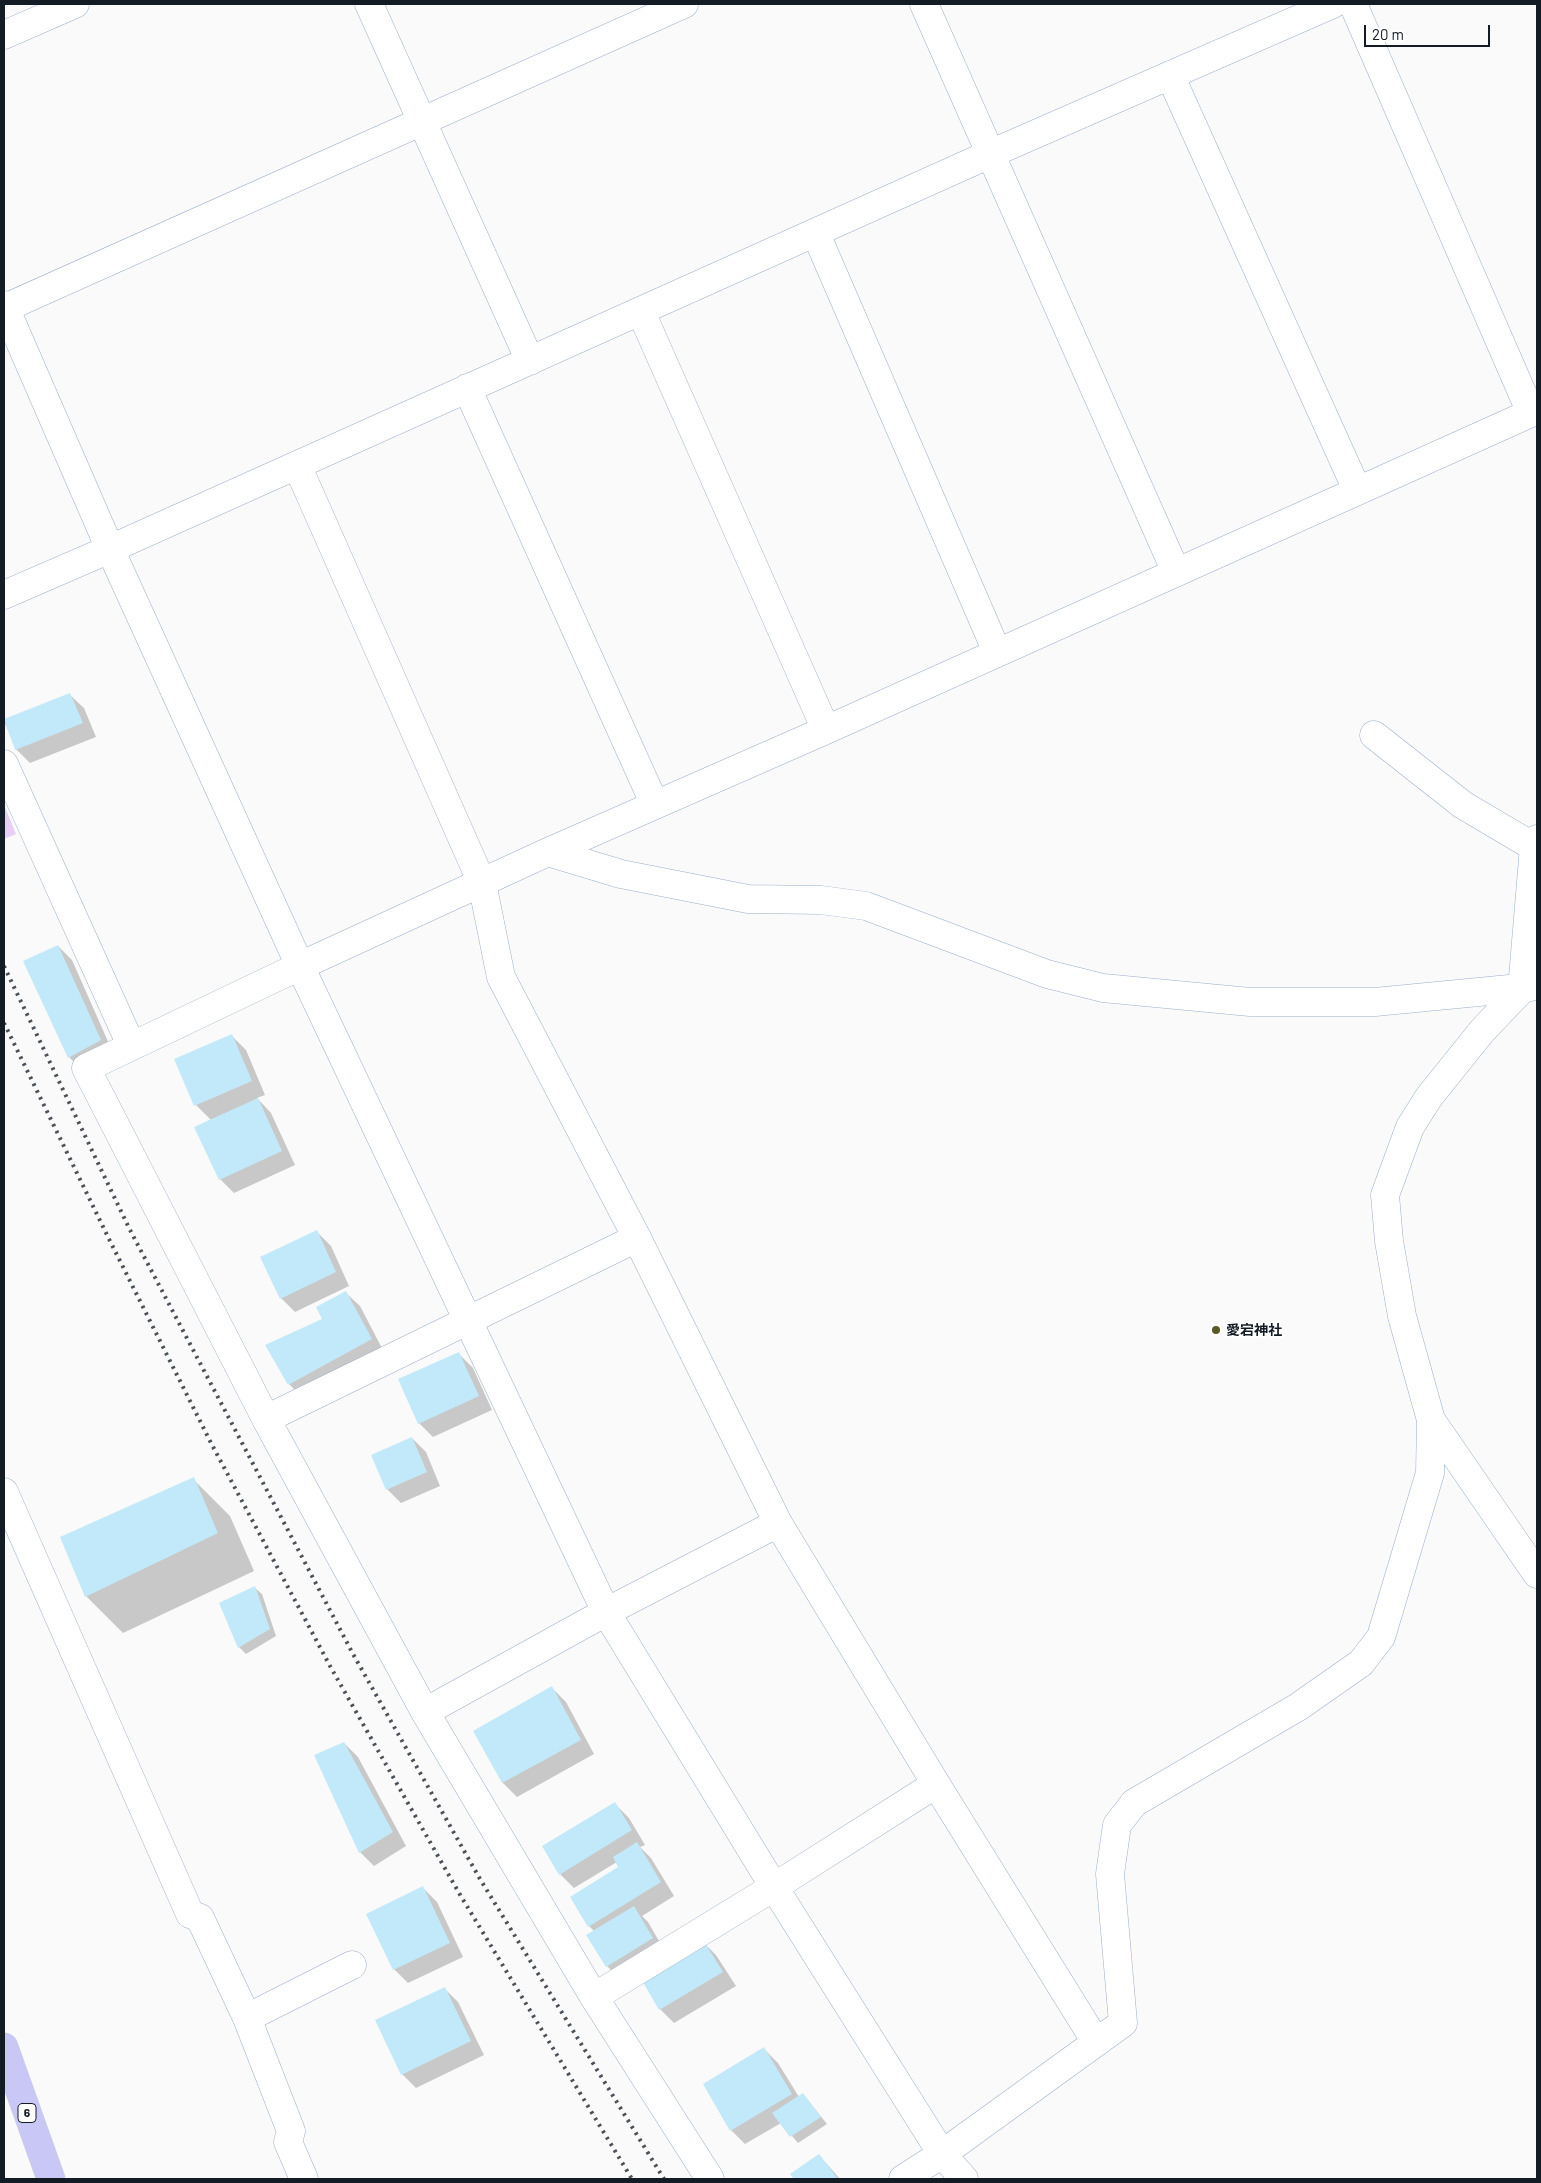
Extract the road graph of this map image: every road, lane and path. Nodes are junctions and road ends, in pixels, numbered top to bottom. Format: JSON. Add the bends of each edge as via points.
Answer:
{"nodes":[{"id":1,"x":75,"y":4,"type":"edge"},
{"id":2,"x":369,"y":4,"type":"edge"},
{"id":3,"x":684,"y":4,"type":"edge"},
{"id":4,"x":924,"y":4,"type":"edge"},
{"id":5,"x":1333,"y":4,"type":"edge"},
{"id":6,"x":1353,"y":4,"type":"edge"},
{"id":7,"x":4,"y":36,"type":"edge"},
{"id":8,"x":1170,"y":76,"type":"junction"},
{"id":9,"x":421,"y":121,"type":"junction"},
{"id":10,"x":990,"y":154,"type":"junction"},
{"id":11,"x":816,"y":234,"type":"junction"},
{"id":12,"x":4,"y":306,"type":"edge"},
{"id":13,"x":641,"y":312,"type":"junction"},
{"id":14,"x":530,"y":361,"type":"junction"},
{"id":15,"x":468,"y":388,"type":"junction"},
{"id":16,"x":297,"y":465,"type":"junction"},
{"id":17,"x":1357,"y":490,"type":"junction"},
{"id":18,"x":110,"y":549,"type":"junction"},
{"id":19,"x":1176,"y":572,"type":"junction"},
{"id":20,"x":4,"y":595,"type":"edge"},
{"id":21,"x":997,"y":652,"type":"junction"},
{"id":22,"x":826,"y":730,"type":"junction"},
{"id":23,"x":1374,"y":735,"type":"dead end"},
{"id":24,"x":4,"y":764,"type":"edge"},
{"id":25,"x":655,"y":805,"type":"junction"},
{"id":26,"x":1536,"y":843,"type":"edge"},
{"id":27,"x":548,"y":852,"type":"junction"},
{"id":28,"x":482,"y":883,"type":"junction"},
{"id":29,"x":300,"y":966,"type":"junction"},
{"id":30,"x":1530,"y":988,"type":"edge"},
{"id":31,"x":131,"y":1045,"type":"junction"},
{"id":32,"x":637,"y":1238,"type":"junction"},
{"id":33,"x":467,"y":1321,"type":"junction"},
{"id":34,"x":266,"y":1419,"type":"junction"},
{"id":35,"x":1431,"y":1420,"type":"junction"},
{"id":36,"x":4,"y":1492,"type":"edge"},
{"id":37,"x":778,"y":1523,"type":"junction"},
{"id":38,"x":1537,"y":1574,"type":"edge"},
{"id":39,"x":606,"y":1612,"type":"junction"},
{"id":40,"x":425,"y":1712,"type":"junction"},
{"id":41,"x":936,"y":1784,"type":"junction"},
{"id":42,"x":774,"y":1887,"type":"junction"},
{"id":43,"x":352,"y":1965,"type":"dead end"},
{"id":44,"x":594,"y":1997,"type":"junction"},
{"id":45,"x":247,"y":2018,"type":"junction"},
{"id":46,"x":1096,"y":2042,"type":"junction"},
{"id":47,"x":4,"y":2047,"type":"edge"},
{"id":48,"x":942,"y":2154,"type":"junction"},
{"id":49,"x":51,"y":2179,"type":"edge"},
{"id":50,"x":304,"y":2179,"type":"edge"},
{"id":51,"x":710,"y":2179,"type":"edge"},
{"id":52,"x":902,"y":2179,"type":"edge"},
{"id":53,"x":964,"y":2179,"type":"edge"}],
"edges":[{"from":1,"to":7,"type":"street"},
{"from":2,"to":9,"type":"street"},
{"from":3,"to":9,"type":"street"},
{"from":4,"to":10,"type":"street"},
{"from":5,"to":8,"type":"street"},
{"from":6,"to":17,"type":"street","via":[[1531,413]]},
{"from":8,"to":10,"type":"street"},
{"from":8,"to":17,"type":"street"},
{"from":9,"to":12,"type":"street"},
{"from":9,"to":14,"type":"street"},
{"from":10,"to":11,"type":"street"},
{"from":10,"to":19,"type":"street"},
{"from":11,"to":13,"type":"street"},
{"from":11,"to":21,"type":"street"},
{"from":12,"to":18,"type":"street"},
{"from":13,"to":14,"type":"street"},
{"from":13,"to":22,"type":"street"},
{"from":14,"to":15,"type":"street"},
{"from":15,"to":16,"type":"street"},
{"from":15,"to":25,"type":"street"},
{"from":16,"to":18,"type":"street"},
{"from":16,"to":28,"type":"street"},
{"from":17,"to":19,"type":"street"},
{"from":18,"to":20,"type":"street"},
{"from":18,"to":29,"type":"street"},
{"from":19,"to":21,"type":"street"},
{"from":21,"to":22,"type":"street"},
{"from":22,"to":25,"type":"street"},
{"from":23,"to":26,"type":"street","via":[[1463,805]]},
{"from":24,"to":31,"type":"street"},
{"from":25,"to":27,"type":"street"},
{"from":26,"to":30,"type":"street"},
{"from":27,"to":28,"type":"street"},
{"from":27,"to":30,"type":"street","via":[[621,874],[748,898],[822,900],[866,906],[1047,974],[1102,988],[1250,1002],[1375,1002]]},
{"from":28,"to":29,"type":"street"},
{"from":28,"to":32,"type":"street","via":[[501,977]]},
{"from":29,"to":31,"type":"street"},
{"from":29,"to":33,"type":"street"},
{"from":30,"to":35,"type":"street","via":[[1482,1031],[1428,1097],[1410,1127],[1385,1195],[1402,1316]]},
{"from":31,"to":34,"type":"street","via":[[86,1068]]},
{"from":32,"to":33,"type":"street"},
{"from":32,"to":37,"type":"street"},
{"from":33,"to":34,"type":"street"},
{"from":33,"to":39,"type":"street"},
{"from":34,"to":40,"type":"street"},
{"from":35,"to":38,"type":"street"},
{"from":35,"to":46,"type":"street","via":[[1430,1473],[1381,1637],[1362,1663],[1298,1707],[1134,1803],[1117,1825],[1110,1874],[1122,2023]]},
{"from":36,"to":45,"type":"street","via":[[190,1914],[200,1918]]},
{"from":37,"to":39,"type":"street"},
{"from":37,"to":41,"type":"street"},
{"from":39,"to":40,"type":"street"},
{"from":39,"to":42,"type":"street"},
{"from":40,"to":44,"type":"street"},
{"from":41,"to":42,"type":"street"},
{"from":41,"to":46,"type":"street"},
{"from":42,"to":44,"type":"street"},
{"from":42,"to":48,"type":"street"},
{"from":43,"to":45,"type":"street"},
{"from":44,"to":51,"type":"street"},
{"from":45,"to":50,"type":"street","via":[[291,2131],[288,2142]]},
{"from":46,"to":48,"type":"street"},
{"from":47,"to":49,"type":"main road","number":"6"},
{"from":48,"to":52,"type":"street"},
{"from":48,"to":53,"type":"street"}]}
